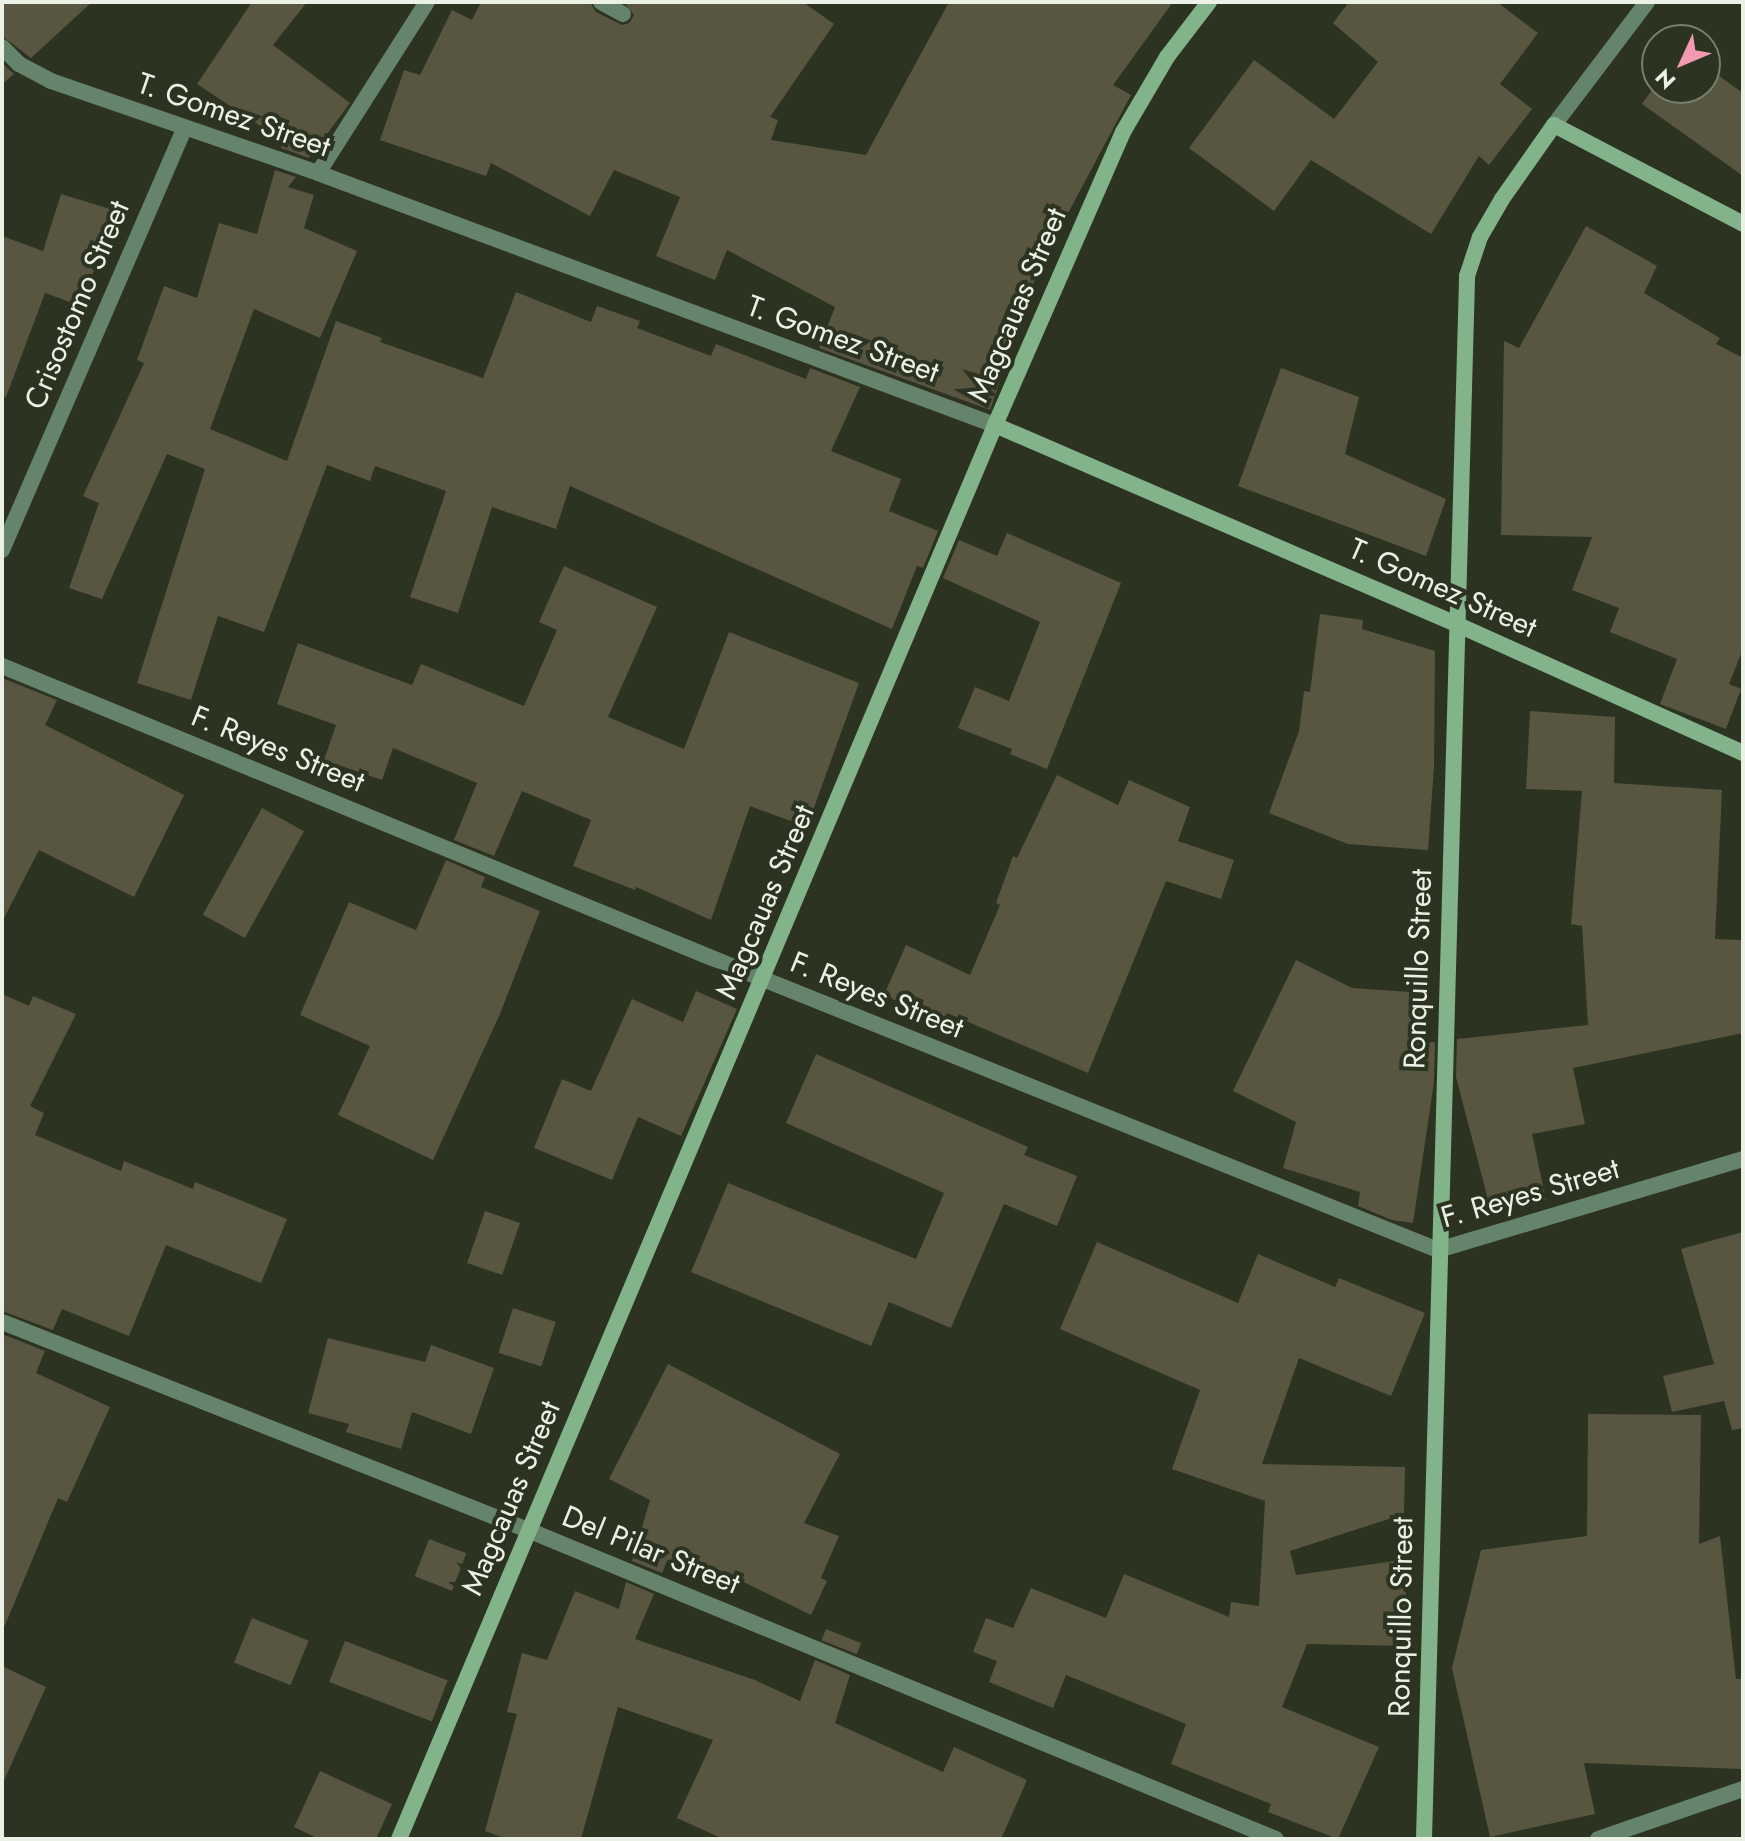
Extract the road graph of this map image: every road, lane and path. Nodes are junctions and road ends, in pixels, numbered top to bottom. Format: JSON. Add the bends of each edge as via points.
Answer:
{"nodes":[{"id":1,"x":427,"y":2,"type":"edge"},
{"id":2,"x":601,"y":2,"type":"edge"},
{"id":3,"x":1209,"y":2,"type":"edge"},
{"id":4,"x":1647,"y":2,"type":"edge"},
{"id":5,"x":623,"y":14,"type":"dead end"},
{"id":6,"x":2,"y":47,"type":"edge"},
{"id":7,"x":1554,"y":125,"type":"junction"},
{"id":8,"x":185,"y":128,"type":"junction"},
{"id":9,"x":318,"y":173,"type":"junction"},
{"id":10,"x":1743,"y":224,"type":"edge"},
{"id":11,"x":995,"y":425,"type":"junction"},
{"id":12,"x":2,"y":550,"type":"edge"},
{"id":13,"x":1456,"y":624,"type":"junction"},
{"id":14,"x":2,"y":666,"type":"edge"},
{"id":15,"x":1743,"y":753,"type":"edge"},
{"id":16,"x":763,"y":979,"type":"junction"},
{"id":17,"x":1743,"y":1159,"type":"edge"},
{"id":18,"x":1438,"y":1250,"type":"junction"},
{"id":19,"x":2,"y":1322,"type":"edge"},
{"id":20,"x":528,"y":1530,"type":"junction"},
{"id":21,"x":1743,"y":1789,"type":"edge"},
{"id":22,"x":399,"y":1839,"type":"edge"},
{"id":23,"x":1276,"y":1839,"type":"edge"},
{"id":24,"x":1424,"y":1839,"type":"edge"},
{"id":25,"x":1598,"y":1839,"type":"edge"}],
"edges":[{"from":1,"to":9,"type":"street"},
{"from":2,"to":5,"type":"street"},
{"from":3,"to":11,"type":"street","name":"Magcauas Street","via":[[1167,57],[1123,132]]},
{"from":4,"to":7,"type":"street"},
{"from":6,"to":8,"type":"street","name":"T. Gomez Street","via":[[19,64],[51,81]]},
{"from":7,"to":10,"type":"street"},
{"from":7,"to":13,"type":"street","name":"Ronquillo Street","via":[[1480,237],[1467,276]]},
{"from":8,"to":9,"type":"street","name":"T. Gomez Street"},
{"from":8,"to":12,"type":"street","name":"Crisostomo Street"},
{"from":9,"to":11,"type":"street","name":"T. Gomez Street"},
{"from":11,"to":13,"type":"street","name":"T. Gomez Street"},
{"from":11,"to":16,"type":"street","name":"Magcauas Street"},
{"from":13,"to":15,"type":"street","name":"T. Gomez Street"},
{"from":13,"to":18,"type":"street","name":"Ronquillo Street"},
{"from":14,"to":16,"type":"street","name":"F. Reyes Street"},
{"from":16,"to":18,"type":"street","name":"F. Reyes Street"},
{"from":16,"to":20,"type":"street","name":"Magcauas Street"},
{"from":17,"to":18,"type":"street","name":"F. Reyes Street"},
{"from":18,"to":24,"type":"street","name":"Ronquillo Street"},
{"from":19,"to":20,"type":"street","name":"Del Pilar Street"},
{"from":20,"to":22,"type":"street","name":"Magcauas Street"},
{"from":20,"to":23,"type":"street","name":"Del Pilar Street"},
{"from":21,"to":25,"type":"street"}]}
